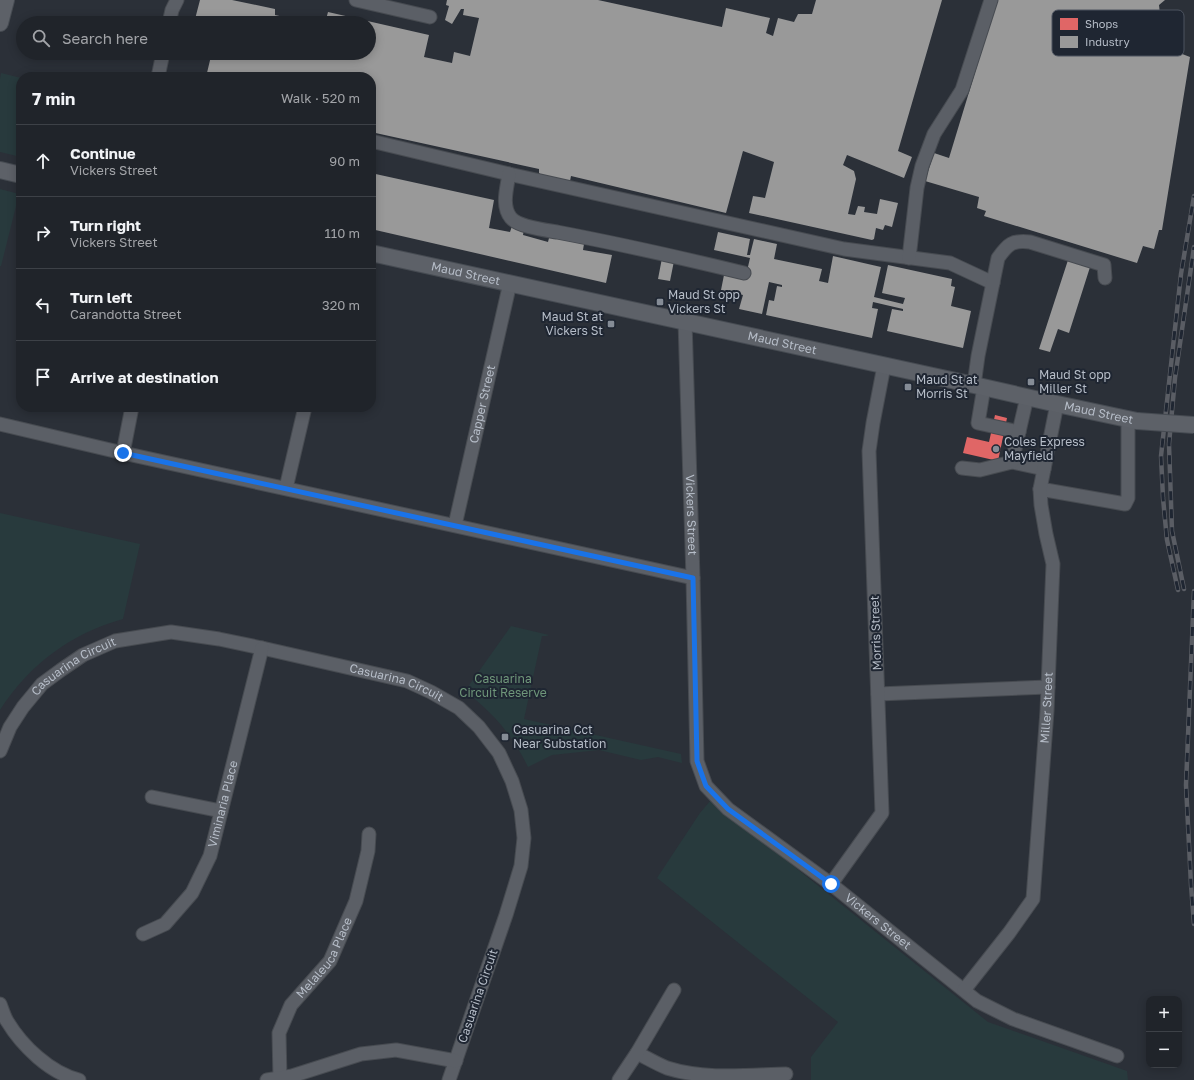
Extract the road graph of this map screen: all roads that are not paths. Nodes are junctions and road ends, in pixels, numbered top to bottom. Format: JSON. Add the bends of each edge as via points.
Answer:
{"nodes":[{"id":1,"x":6,"y":0,"type":"edge"},
{"id":2,"x":177,"y":0,"type":"edge"},
{"id":3,"x":356,"y":0,"type":"edge"},
{"id":4,"x":991,"y":0,"type":"edge"},
{"id":5,"x":171,"y":16,"type":"edge"},
{"id":6,"x":430,"y":17,"type":"dead end"},
{"id":7,"x":0,"y":23,"type":"edge"},
{"id":8,"x":162,"y":60,"type":"edge"},
{"id":9,"x":159,"y":72,"type":"edge"},
{"id":10,"x":376,"y":142,"type":"edge"},
{"id":11,"x":0,"y":170,"type":"edge"},
{"id":12,"x":16,"y":174,"type":"edge"},
{"id":13,"x":509,"y":174,"type":"junction"},
{"id":14,"x":376,"y":254,"type":"edge"},
{"id":15,"x":909,"y":258,"type":"junction"},
{"id":16,"x":744,"y":273,"type":"dead end"},
{"id":17,"x":1105,"y":278,"type":"dead end"},
{"id":18,"x":510,"y":283,"type":"junction"},
{"id":19,"x":993,"y":283,"type":"junction"},
{"id":20,"x":685,"y":321,"type":"junction"},
{"id":21,"x":884,"y":366,"type":"junction"},
{"id":22,"x":979,"y":386,"type":"junction"},
{"id":23,"x":1027,"y":397,"type":"junction"},
{"id":24,"x":1056,"y":404,"type":"junction"},
{"id":25,"x":131,"y":412,"type":"edge"},
{"id":26,"x":304,"y":412,"type":"edge"},
{"id":27,"x":1133,"y":420,"type":"junction"},
{"id":28,"x":0,"y":424,"type":"edge"},
{"id":29,"x":1194,"y":425,"type":"edge"},
{"id":30,"x":1019,"y":432,"type":"junction"},
{"id":31,"x":123,"y":453,"type":"junction"},
{"id":32,"x":1012,"y":462,"type":"junction"},
{"id":33,"x":962,"y":468,"type":"dead end"},
{"id":34,"x":1044,"y":469,"type":"junction"},
{"id":35,"x":286,"y":488,"type":"junction"},
{"id":36,"x":1040,"y":489,"type":"junction"},
{"id":37,"x":455,"y":526,"type":"junction"},
{"id":38,"x":693,"y":578,"type":"junction"},
{"id":39,"x":262,"y":648,"type":"junction"},
{"id":40,"x":1048,"y":687,"type":"junction"},
{"id":41,"x":878,"y":694,"type":"junction"},
{"id":42,"x":0,"y":751,"type":"edge"},
{"id":43,"x":152,"y":797,"type":"dead end"},
{"id":44,"x":221,"y":811,"type":"junction"},
{"id":45,"x":369,"y":834,"type":"dead end"},
{"id":46,"x":831,"y":884,"type":"junction"},
{"id":47,"x":143,"y":934,"type":"dead end"},
{"id":48,"x":674,"y":990,"type":"dead end"},
{"id":49,"x":964,"y":990,"type":"junction"},
{"id":50,"x":0,"y":1004,"type":"edge"},
{"id":51,"x":637,"y":1053,"type":"junction"},
{"id":52,"x":1116,"y":1056,"type":"dead end"},
{"id":53,"x":456,"y":1061,"type":"junction"},
{"id":54,"x":786,"y":1074,"type":"dead end"},
{"id":55,"x":280,"y":1079,"type":"junction"},
{"id":56,"x":79,"y":1080,"type":"edge"},
{"id":57,"x":266,"y":1080,"type":"edge"},
{"id":58,"x":449,"y":1080,"type":"edge"},
{"id":59,"x":619,"y":1080,"type":"edge"}],
"edges":[{"from":1,"to":7,"type":"main road"},
{"from":2,"to":5,"type":"street"},
{"from":3,"to":6,"type":"street"},
{"from":4,"to":15,"type":"street","via":[[962,90],[934,134],[922,166]]},
{"from":8,"to":9,"type":"street"},
{"from":10,"to":13,"type":"street"},
{"from":11,"to":12,"type":"main road"},
{"from":13,"to":15,"type":"street","via":[[844,249]]},
{"from":13,"to":16,"type":"street","via":[[507,210],[512,219],[527,226],[611,242]]},
{"from":14,"to":18,"type":"main road","name":"Maud Street"},
{"from":15,"to":19,"type":"street","via":[[950,263]]},
{"from":17,"to":19,"type":"street","via":[[1104,265],[1030,242],[1019,241],[1012,243],[998,258]]},
{"from":18,"to":20,"type":"main road","name":"Maud Street"},
{"from":18,"to":37,"type":"street","name":"Capper Street"},
{"from":19,"to":22,"type":"street","via":[[978,356]]},
{"from":20,"to":21,"type":"main road","name":"Maud Street"},
{"from":20,"to":38,"type":"street","name":"Vickers Street"},
{"from":21,"to":22,"type":"main road","name":"Maud Street"},
{"from":21,"to":41,"type":"street","name":"Morris Street","via":[[870,451]]},
{"from":22,"to":23,"type":"main road","name":"Maud Street"},
{"from":22,"to":30,"type":"street","via":[[978,422]]},
{"from":23,"to":24,"type":"main road","name":"Maud Street"},
{"from":23,"to":30,"type":"street"},
{"from":24,"to":27,"type":"main road","name":"Maud Street"},
{"from":24,"to":34,"type":"street","name":"Miller Street"},
{"from":25,"to":31,"type":"street"},
{"from":26,"to":35,"type":"street"},
{"from":27,"to":29,"type":"main road","name":"Maud Street","bridge":true},
{"from":27,"to":36,"type":"street","via":[[1128,498],[1124,504]]},
{"from":28,"to":31,"type":"street"},
{"from":30,"to":32,"type":"street"},
{"from":31,"to":35,"type":"street"},
{"from":32,"to":33,"type":"street","via":[[980,470]]},
{"from":32,"to":34,"type":"street"},
{"from":34,"to":36,"type":"street","name":"Miller Street"},
{"from":35,"to":37,"type":"street"},
{"from":36,"to":40,"type":"street","name":"Miller Street","via":[[1043,519],[1053,564]]},
{"from":37,"to":38,"type":"street"},
{"from":38,"to":46,"type":"street","name":"Vickers Street","via":[[697,761],[706,786],[728,809]]},
{"from":39,"to":42,"type":"street","name":"Casuarina Circuit","via":[[171,632],[115,641],[83,655],[42,684],[10,727]]},
{"from":39,"to":44,"type":"street","name":"Viminaria Place"},
{"from":39,"to":53,"type":"street","name":"Casuarina Circuit","via":[[407,681],[459,708],[479,727],[499,752],[521,810],[524,838],[521,866]]},
{"from":40,"to":41,"type":"street"},
{"from":40,"to":49,"type":"street","name":"Miller Street","via":[[1033,899]]},
{"from":41,"to":46,"type":"street","name":"Morris Street","via":[[882,813]]},
{"from":43,"to":44,"type":"street"},
{"from":44,"to":47,"type":"street","name":"Viminaria Place","via":[[210,856],[192,893],[165,924]]},
{"from":45,"to":55,"type":"street","name":"Melaleuca Place","via":[[368,851],[356,901],[330,961],[291,1005],[279,1033]]},
{"from":46,"to":49,"type":"street","name":"Vickers Street"},
{"from":48,"to":51,"type":"street"},
{"from":49,"to":52,"type":"street","name":"Vickers Street","via":[[978,1001],[1013,1019]]},
{"from":50,"to":56,"type":"street","via":[[7,1020],[28,1048],[44,1063],[68,1078]]},
{"from":51,"to":54,"type":"street","via":[[667,1068],[694,1074]]},
{"from":51,"to":59,"type":"street"},
{"from":53,"to":55,"type":"street","via":[[396,1050],[361,1054]]},
{"from":53,"to":58,"type":"street","name":"Casuarina Circuit"},
{"from":55,"to":57,"type":"street"}]}
